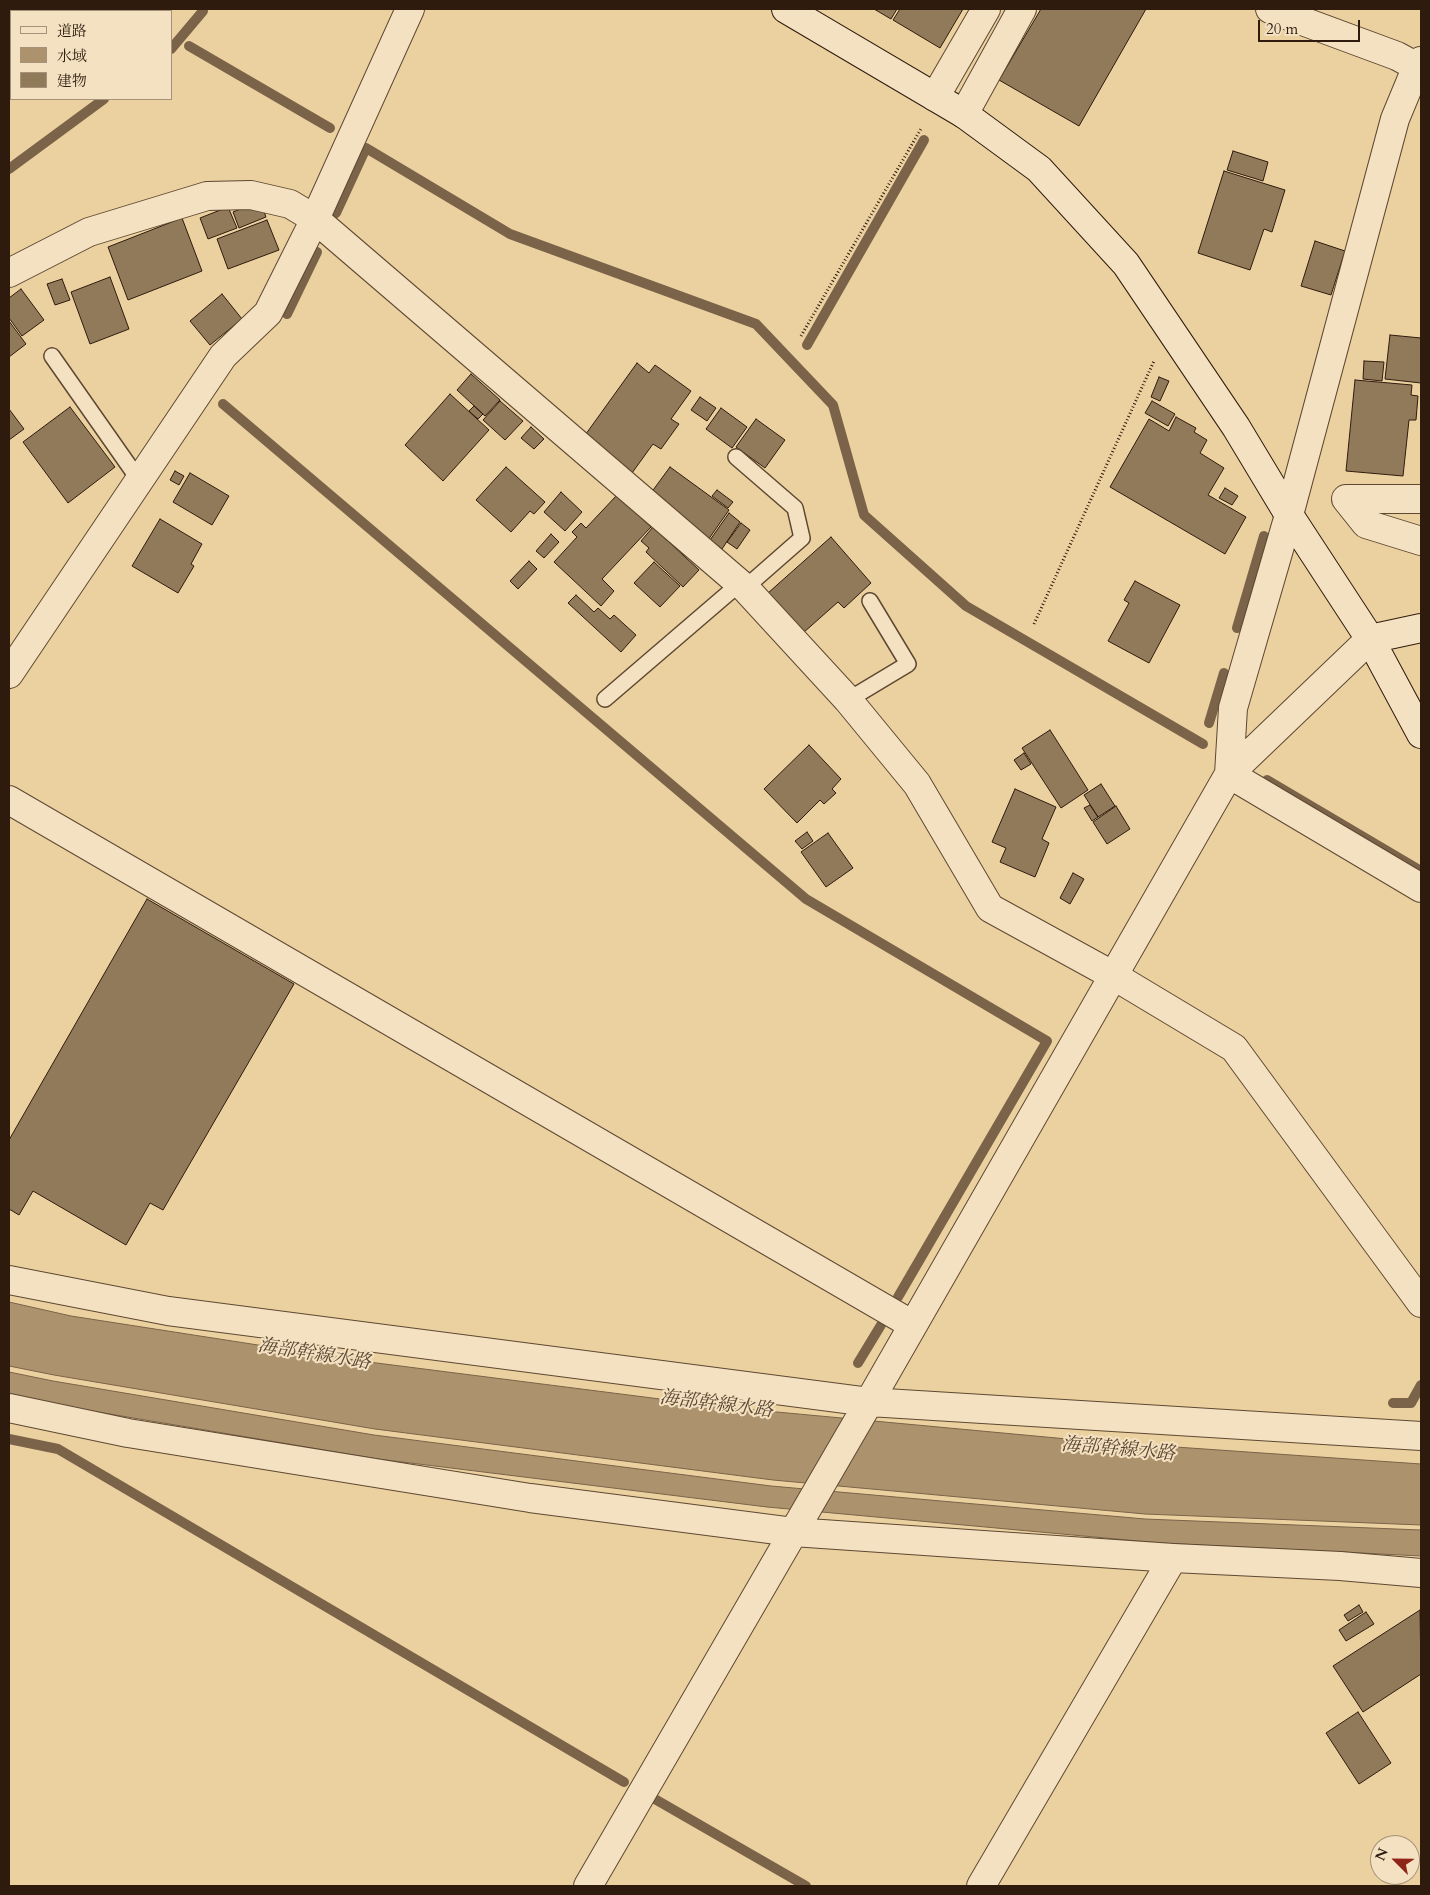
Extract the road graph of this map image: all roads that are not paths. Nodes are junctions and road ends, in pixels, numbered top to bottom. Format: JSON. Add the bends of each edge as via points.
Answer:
{"nodes":[{"id":1,"x":410,"y":9,"type":"edge"},
{"id":2,"x":786,"y":9,"type":"edge"},
{"id":3,"x":986,"y":9,"type":"edge"},
{"id":4,"x":1022,"y":9,"type":"edge"},
{"id":5,"x":1270,"y":9,"type":"edge"},
{"id":6,"x":1420,"y":65,"type":"edge"},
{"id":7,"x":936,"y":98,"type":"junction"},
{"id":8,"x":964,"y":114,"type":"junction"},
{"id":9,"x":315,"y":219,"type":"junction"},
{"id":10,"x":9,"y":273,"type":"edge"},
{"id":11,"x":52,"y":356,"type":"dead end"},
{"id":12,"x":736,"y":457,"type":"dead end"},
{"id":13,"x":139,"y":480,"type":"junction"},
{"id":14,"x":1421,"y":499,"type":"edge"},
{"id":15,"x":1289,"y":515,"type":"junction"},
{"id":16,"x":1421,"y":541,"type":"edge"},
{"id":17,"x":742,"y":586,"type":"junction"},
{"id":18,"x":870,"y":601,"type":"dead end"},
{"id":19,"x":1421,"y":628,"type":"edge"},
{"id":20,"x":1370,"y":639,"type":"junction"},
{"id":21,"x":9,"y":674,"type":"edge"},
{"id":22,"x":604,"y":699,"type":"dead end"},
{"id":23,"x":848,"y":700,"type":"junction"},
{"id":24,"x":1421,"y":734,"type":"edge"},
{"id":25,"x":1229,"y":774,"type":"junction"},
{"id":26,"x":9,"y":800,"type":"edge"},
{"id":27,"x":1421,"y":888,"type":"edge"},
{"id":28,"x":1114,"y":976,"type":"junction"},
{"id":29,"x":9,"y":1280,"type":"edge"},
{"id":30,"x":1421,"y":1303,"type":"edge"},
{"id":31,"x":913,"y":1325,"type":"junction"},
{"id":32,"x":9,"y":1408,"type":"edge"},
{"id":33,"x":864,"y":1411,"type":"junction"},
{"id":34,"x":1421,"y":1436,"type":"edge"},
{"id":35,"x":798,"y":1525,"type":"junction"},
{"id":36,"x":1172,"y":1558,"type":"junction"},
{"id":37,"x":1421,"y":1573,"type":"edge"},
{"id":38,"x":588,"y":1886,"type":"edge"},
{"id":39,"x":981,"y":1886,"type":"edge"}],
"edges":[{"from":1,"to":9,"type":"street"},
{"from":2,"to":7,"type":"street"},
{"from":3,"to":7,"type":"street"},
{"from":4,"to":8,"type":"street"},
{"from":5,"to":6,"type":"street"},
{"from":6,"to":15,"type":"street","via":[[1395,119]]},
{"from":7,"to":8,"type":"street"},
{"from":8,"to":15,"type":"street","via":[[1039,169],[1126,264],[1236,427]]},
{"from":9,"to":10,"type":"street","via":[[290,204],[251,195],[207,196],[89,232]]},
{"from":9,"to":13,"type":"street","via":[[268,313],[223,356]]},
{"from":9,"to":17,"type":"street"},
{"from":11,"to":13,"type":"lane"},
{"from":12,"to":17,"type":"lane","via":[[795,508],[802,538]]},
{"from":13,"to":21,"type":"street"},
{"from":14,"to":16,"type":"street","via":[[1346,499],[1366,524]]},
{"from":15,"to":20,"type":"street"},
{"from":15,"to":25,"type":"street","via":[[1233,708]]},
{"from":17,"to":22,"type":"lane"},
{"from":17,"to":23,"type":"street"},
{"from":18,"to":23,"type":"lane","via":[[908,664]]},
{"from":19,"to":20,"type":"street"},
{"from":20,"to":24,"type":"street"},
{"from":20,"to":25,"type":"street"},
{"from":23,"to":28,"type":"street","via":[[917,784],[990,908]]},
{"from":25,"to":27,"type":"street"},
{"from":25,"to":28,"type":"street"},
{"from":26,"to":31,"type":"street"},
{"from":28,"to":30,"type":"street","via":[[1234,1048]]},
{"from":28,"to":31,"type":"street"},
{"from":29,"to":33,"type":"street","via":[[168,1311]]},
{"from":31,"to":33,"type":"street"},
{"from":32,"to":35,"type":"street","via":[[128,1434],[530,1498]]},
{"from":33,"to":34,"type":"street"},
{"from":33,"to":35,"type":"street"},
{"from":35,"to":36,"type":"street"},
{"from":35,"to":38,"type":"street"},
{"from":36,"to":37,"type":"street"},
{"from":36,"to":39,"type":"street"}]}
